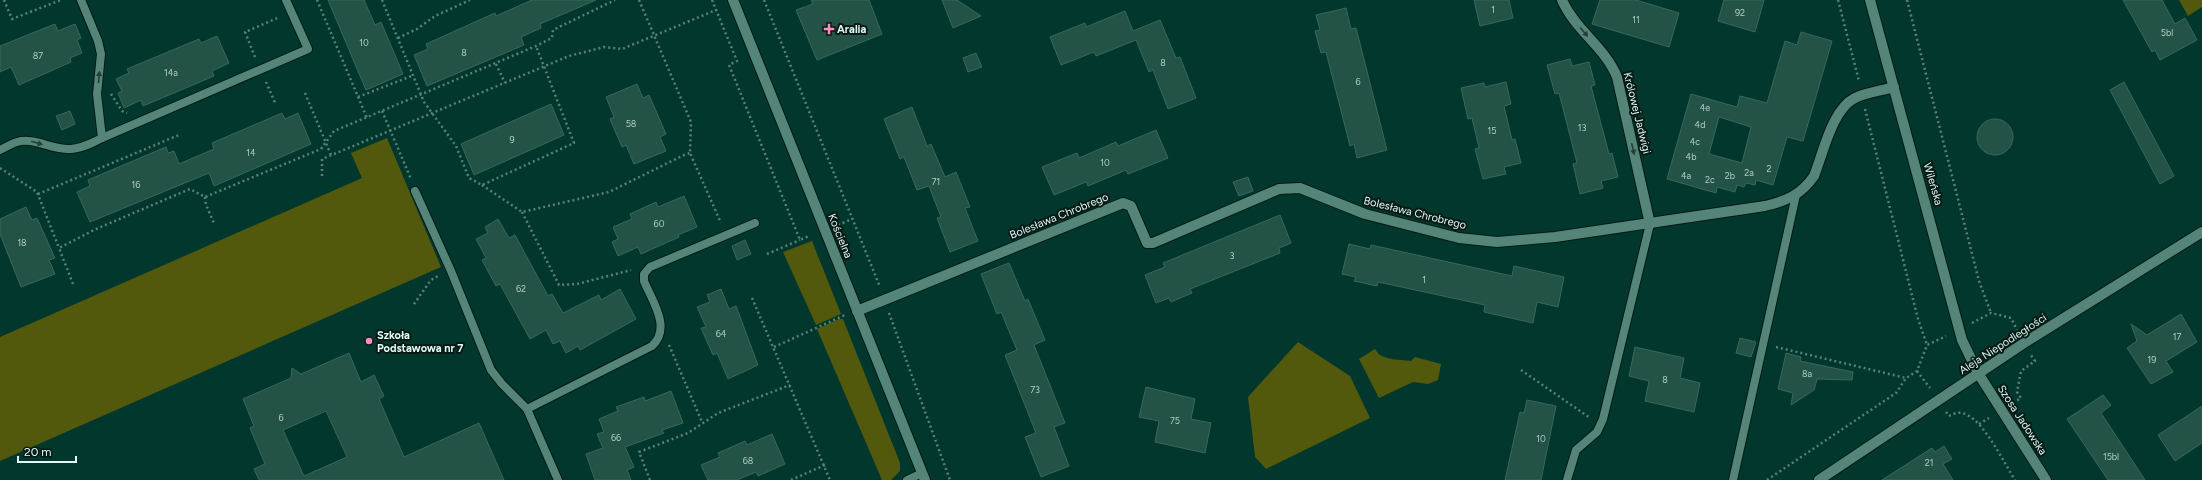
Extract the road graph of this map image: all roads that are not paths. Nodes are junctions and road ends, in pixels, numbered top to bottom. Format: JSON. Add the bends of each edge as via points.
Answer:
{"nodes":[{"id":1,"x":81,"y":0,"type":"edge"},
{"id":2,"x":286,"y":0,"type":"edge"},
{"id":3,"x":733,"y":0,"type":"edge"},
{"id":4,"x":1562,"y":0,"type":"edge"},
{"id":5,"x":1870,"y":0,"type":"edge"},
{"id":6,"x":1894,"y":87,"type":"junction"},
{"id":7,"x":102,"y":138,"type":"junction"},
{"id":8,"x":0,"y":150,"type":"edge"},
{"id":9,"x":416,"y":191,"type":"road end"},
{"id":10,"x":1796,"y":196,"type":"junction"},
{"id":11,"x":755,"y":223,"type":"dead end"},
{"id":12,"x":1650,"y":224,"type":"junction"},
{"id":13,"x":2202,"y":232,"type":"edge"},
{"id":14,"x":856,"y":311,"type":"junction"},
{"id":15,"x":1978,"y":373,"type":"junction"},
{"id":16,"x":528,"y":409,"type":"junction"},
{"id":17,"x":923,"y":477,"type":"edge"},
{"id":18,"x":558,"y":480,"type":"edge"},
{"id":19,"x":907,"y":480,"type":"edge"},
{"id":20,"x":1567,"y":480,"type":"edge"},
{"id":21,"x":1733,"y":480,"type":"edge"},
{"id":22,"x":1818,"y":480,"type":"edge"},
{"id":23,"x":2046,"y":480,"type":"edge"}],
"edges":[{"from":7,"to":1,"type":"lane","one_way":true,"via":[[98,110],[101,54]]},
{"from":2,"to":7,"type":"lane","via":[[308,49]]},
{"from":3,"to":14,"type":"street","name":"Kościelna"},
{"from":4,"to":12,"type":"street","name":"Królowej Jadwigi","one_way":true,"via":[[1584,33],[1611,64],[1617,77]]},
{"from":5,"to":6,"type":"street","name":"Wileńska"},
{"from":6,"to":10,"type":"street","name":"Bolesława Chrobrego","via":[[1862,96],[1847,103],[1839,111],[1814,176]]},
{"from":6,"to":15,"type":"street","name":"Wileńska","via":[[1959,329]]},
{"from":8,"to":7,"type":"lane","one_way":true,"via":[[18,142],[29,141],[58,148],[79,148]]},
{"from":9,"to":16,"type":"lane","via":[[491,370]]},
{"from":10,"to":12,"type":"street","name":"Bolesława Chrobrego","via":[[1765,206]]},
{"from":10,"to":21,"type":"lane"},
{"from":11,"to":16,"type":"lane","via":[[653,265],[647,270],[644,281],[660,318],[661,334],[658,340],[652,346]]},
{"from":12,"to":14,"type":"street","name":"Bolesława Chrobrego","via":[[1515,242],[1482,241],[1365,214],[1300,188],[1279,189],[1153,243],[1147,243],[1131,206],[1123,203]]},
{"from":12,"to":20,"type":"lane","via":[[1602,422],[1597,432],[1576,450]]},
{"from":13,"to":15,"type":"street","name":"Aleja Niepodległości"},
{"from":14,"to":17,"type":"street","name":"Kościelna"},
{"from":15,"to":22,"type":"street","name":"Aleja Niepodległości"},
{"from":15,"to":23,"type":"street","name":"Szosa Jadowska"},
{"from":16,"to":18,"type":"lane"},
{"from":17,"to":19,"type":"lane"}]}
